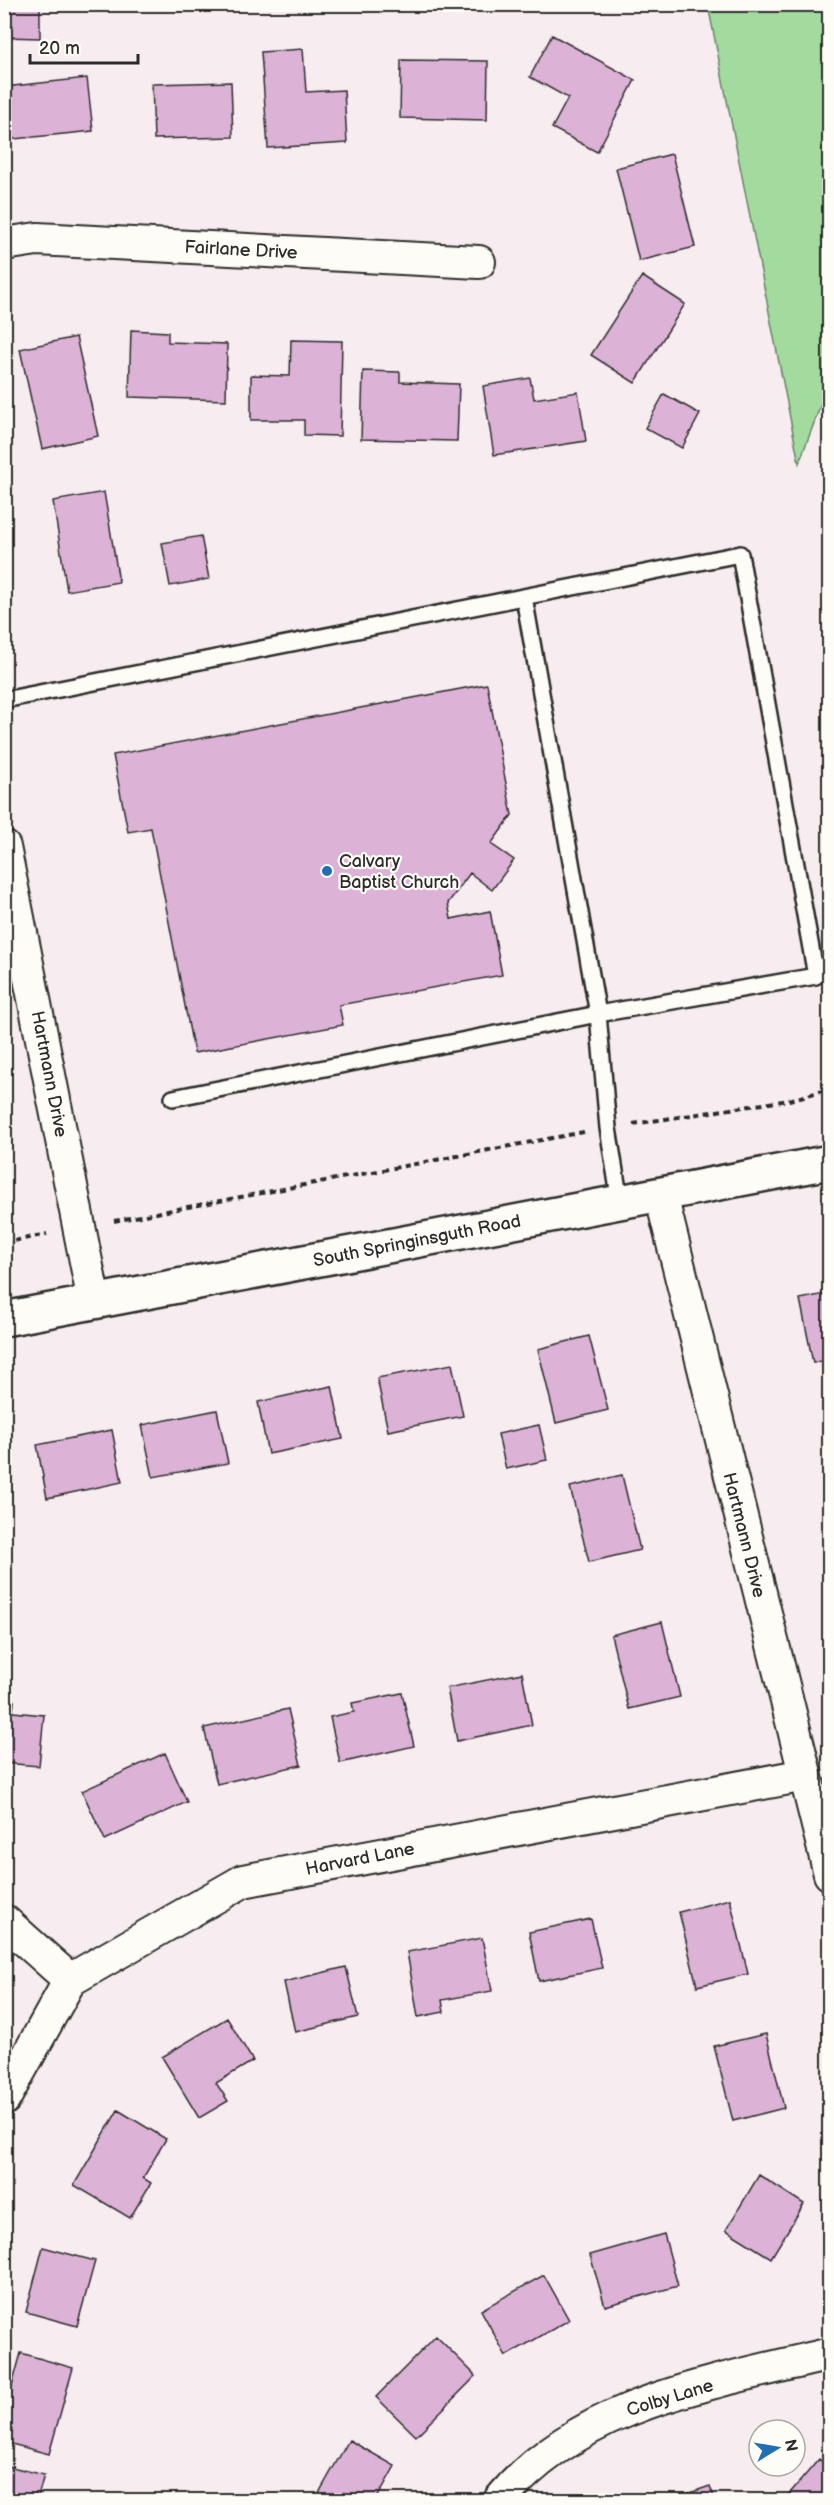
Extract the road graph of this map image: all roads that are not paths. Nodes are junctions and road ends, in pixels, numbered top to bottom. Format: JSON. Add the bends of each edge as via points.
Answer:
{"nodes":[{"id":1,"x":4,"y":243,"type":"edge"},
{"id":2,"x":478,"y":262,"type":"dead end"},
{"id":3,"x":524,"y":597,"type":"junction"},
{"id":4,"x":4,"y":700,"type":"edge"},
{"id":5,"x":4,"y":846,"type":"edge"},
{"id":6,"x":598,"y":1014,"type":"junction"},
{"id":7,"x":173,"y":1098,"type":"dead end"},
{"id":8,"x":830,"y":1162,"type":"edge"},
{"id":9,"x":661,"y":1195,"type":"junction"},
{"id":10,"x":620,"y":1202,"type":"junction"},
{"id":11,"x":94,"y":1302,"type":"junction"},
{"id":12,"x":4,"y":1320,"type":"edge"},
{"id":13,"x":805,"y":1775,"type":"junction"},
{"id":14,"x":830,"y":1874,"type":"edge"},
{"id":15,"x":4,"y":1921,"type":"edge"},
{"id":16,"x":70,"y":1980,"type":"junction"},
{"id":17,"x":4,"y":2099,"type":"edge"},
{"id":18,"x":830,"y":2354,"type":"edge"},
{"id":19,"x":500,"y":2500,"type":"edge"}],
"edges":[{"from":1,"to":2,"type":"street","name":"Fairlane Drive","via":[[37,239]]},
{"from":3,"to":4,"type":"lane"},
{"from":3,"to":6,"type":"lane"},
{"from":3,"to":6,"type":"lane","via":[[740,554],[816,976]]},
{"from":5,"to":11,"type":"street","name":"Hartmann Drive"},
{"from":6,"to":7,"type":"lane"},
{"from":6,"to":10,"type":"lane","via":[[608,1128]]},
{"from":8,"to":9,"type":"street","name":"South Springinsguth Road"},
{"from":9,"to":10,"type":"street","name":"South Springinsguth Road"},
{"from":9,"to":13,"type":"street","name":"Hartmann Drive"},
{"from":10,"to":11,"type":"street","name":"South Springinsguth Road"},
{"from":11,"to":12,"type":"street","name":"South Springinsguth Road"},
{"from":13,"to":14,"type":"street","name":"Hartmann Drive"},
{"from":13,"to":16,"type":"street","name":"Harvard Lane","via":[[243,1881]]},
{"from":15,"to":16,"type":"street"},
{"from":16,"to":17,"type":"street"},
{"from":18,"to":19,"type":"street","name":"Colby Lane","via":[[644,2402],[561,2445]]}]}
